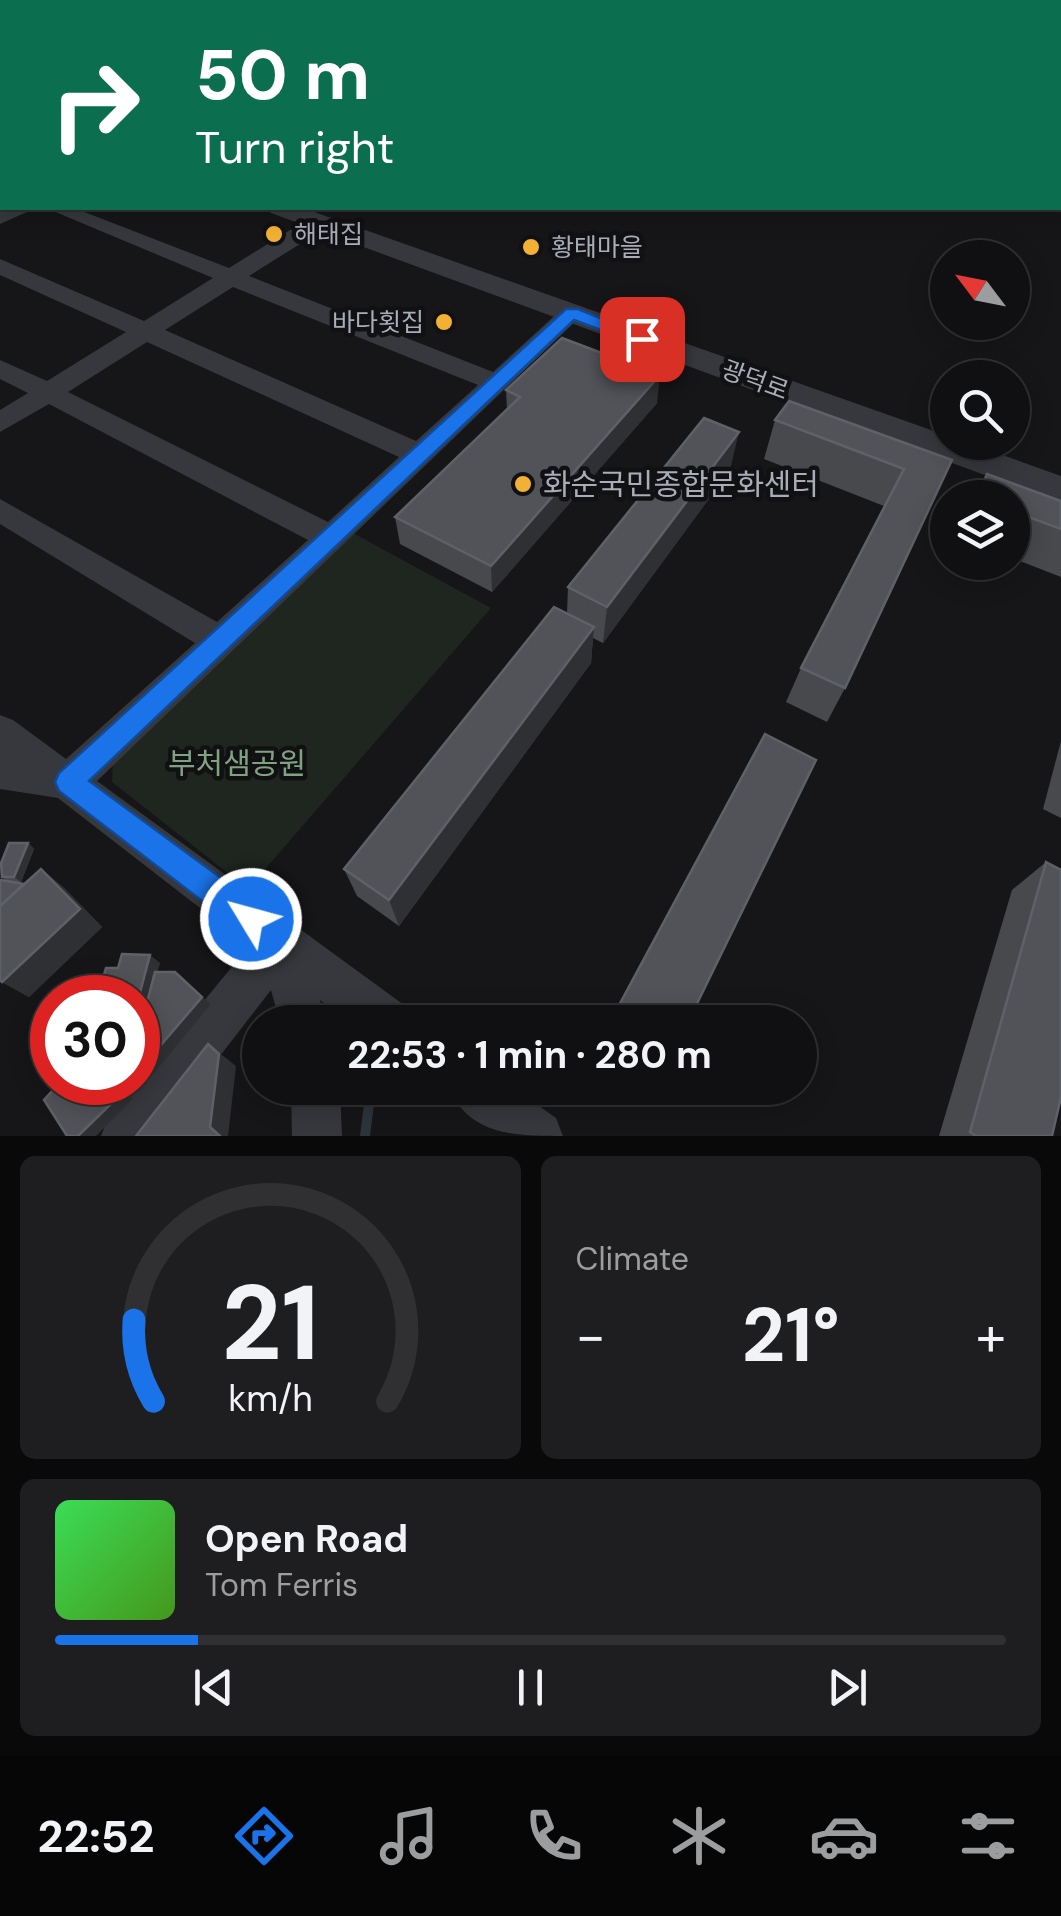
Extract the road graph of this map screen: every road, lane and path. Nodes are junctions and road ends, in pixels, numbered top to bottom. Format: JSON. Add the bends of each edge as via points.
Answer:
{"nodes":[{"id":1,"x":61,"y":210,"type":"edge"},
{"id":2,"x":285,"y":210,"type":"edge"},
{"id":3,"x":318,"y":222,"type":"junction"},
{"id":4,"x":0,"y":266,"type":"edge"},
{"id":5,"x":230,"y":278,"type":"junction"},
{"id":6,"x":572,"y":313,"type":"junction"},
{"id":7,"x":145,"y":332,"type":"junction"},
{"id":8,"x":0,"y":368,"type":"edge"},
{"id":9,"x":497,"y":383,"type":"junction"},
{"id":10,"x":48,"y":393,"type":"junction"},
{"id":11,"x":0,"y":423,"type":"edge"},
{"id":12,"x":421,"y":455,"type":"junction"},
{"id":13,"x":1061,"y":490,"type":"edge"},
{"id":14,"x":0,"y":510,"type":"edge"},
{"id":15,"x":332,"y":538,"type":"junction"},
{"id":16,"x":221,"y":641,"type":"junction"},
{"id":17,"x":0,"y":732,"type":"edge"},
{"id":18,"x":0,"y":771,"type":"edge"},
{"id":19,"x":69,"y":782,"type":"junction"},
{"id":20,"x":282,"y":942,"type":"junction"},
{"id":21,"x":299,"y":1005,"type":"edge"},
{"id":22,"x":365,"y":1005,"type":"edge"},
{"id":23,"x":320,"y":1105,"type":"edge"},
{"id":24,"x":496,"y":1105,"type":"edge"},
{"id":25,"x":126,"y":1136,"type":"edge"},
{"id":26,"x":317,"y":1136,"type":"edge"},
{"id":27,"x":538,"y":1136,"type":"edge"}],
"edges":[{"from":1,"to":5,"type":"street"},
{"from":2,"to":3,"type":"street","name":"광덕로"},
{"from":3,"to":5,"type":"street"},
{"from":3,"to":6,"type":"street","name":"광덕로"},
{"from":4,"to":7,"type":"street"},
{"from":5,"to":7,"type":"street"},
{"from":5,"to":9,"type":"street"},
{"from":6,"to":9,"type":"street"},
{"from":6,"to":13,"type":"street","name":"광덕로"},
{"from":7,"to":10,"type":"street"},
{"from":7,"to":12,"type":"street"},
{"from":8,"to":10,"type":"street"},
{"from":9,"to":12,"type":"street"},
{"from":10,"to":11,"type":"street"},
{"from":10,"to":15,"type":"street"},
{"from":12,"to":15,"type":"street"},
{"from":14,"to":16,"type":"street"},
{"from":15,"to":16,"type":"street"},
{"from":16,"to":19,"type":"street"},
{"from":17,"to":19,"type":"street"},
{"from":18,"to":19,"type":"street"},
{"from":19,"to":20,"type":"street"},
{"from":20,"to":21,"type":"street"},
{"from":20,"to":22,"type":"street"},
{"from":20,"to":25,"type":"street"},
{"from":23,"to":26,"type":"street"},
{"from":24,"to":27,"type":"street"}]}
